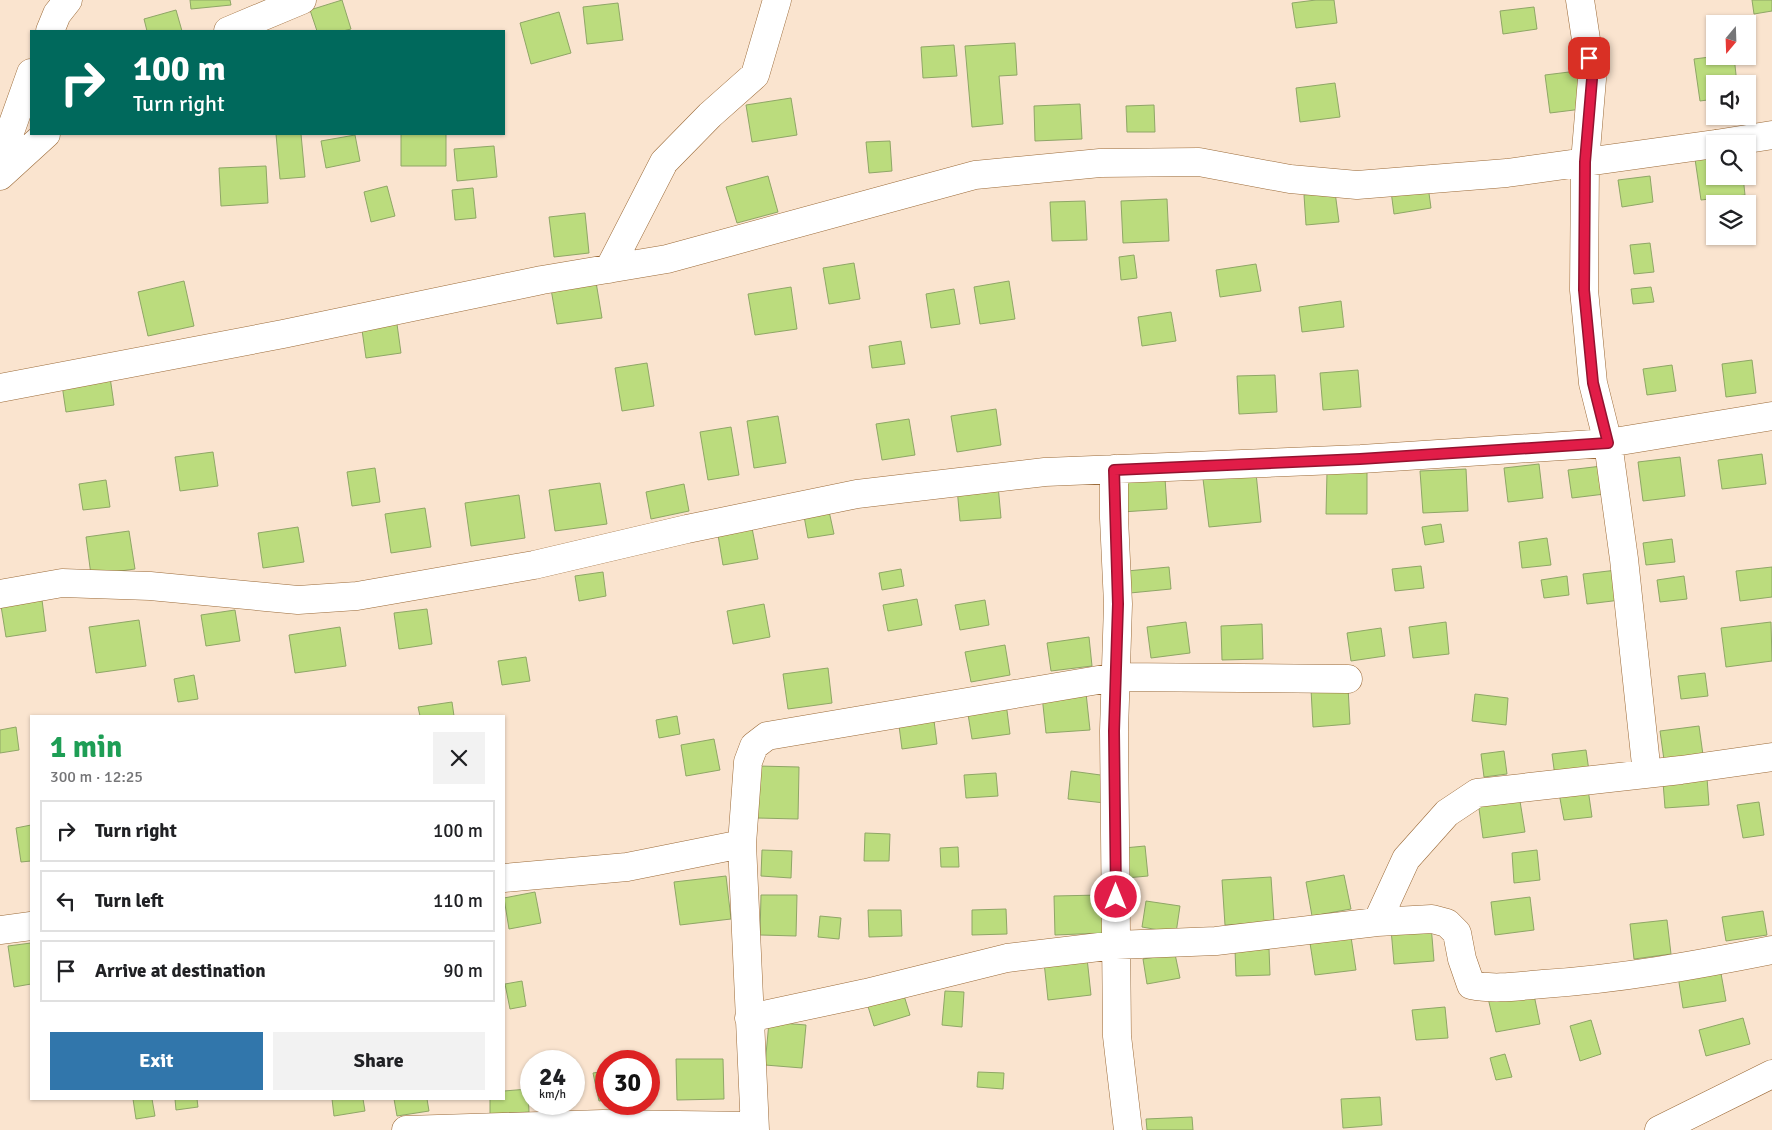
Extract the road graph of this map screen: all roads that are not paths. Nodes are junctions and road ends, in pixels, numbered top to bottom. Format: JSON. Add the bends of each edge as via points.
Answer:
{"nodes":[{"id":1,"x":68,"y":0,"type":"edge"},
{"id":2,"x":302,"y":0,"type":"edge"},
{"id":3,"x":777,"y":0,"type":"edge"},
{"id":4,"x":1580,"y":0,"type":"edge"},
{"id":5,"x":50,"y":30,"type":"edge"},
{"id":6,"x":230,"y":30,"type":"edge"},
{"id":7,"x":30,"y":76,"type":"edge"},
{"id":8,"x":45,"y":135,"type":"edge"},
{"id":9,"x":1772,"y":136,"type":"edge"},
{"id":10,"x":1756,"y":138,"type":"edge"},
{"id":11,"x":1706,"y":145,"type":"edge"},
{"id":12,"x":0,"y":160,"type":"edge"},
{"id":13,"x":1585,"y":162,"type":"junction"},
{"id":14,"x":0,"y":176,"type":"edge"},
{"id":15,"x":609,"y":269,"type":"junction"},
{"id":16,"x":0,"y":388,"type":"edge"},
{"id":17,"x":1772,"y":416,"type":"edge"},
{"id":18,"x":1608,"y":443,"type":"junction"},
{"id":19,"x":1114,"y":470,"type":"junction"},
{"id":20,"x":0,"y":594,"type":"edge"},
{"id":21,"x":1116,"y":677,"type":"junction"},
{"id":22,"x":1348,"y":679,"type":"dead end"},
{"id":23,"x":1772,"y":757,"type":"edge"},
{"id":24,"x":1647,"y":774,"type":"junction"},
{"id":25,"x":742,"y":844,"type":"junction"},
{"id":26,"x":505,"y":878,"type":"edge"},
{"id":27,"x":1377,"y":922,"type":"junction"},
{"id":28,"x":30,"y":926,"type":"edge"},
{"id":29,"x":0,"y":930,"type":"edge"},
{"id":30,"x":1116,"y":945,"type":"junction"},
{"id":31,"x":1772,"y":950,"type":"edge"},
{"id":32,"x":749,"y":1018,"type":"junction"},
{"id":33,"x":1772,"y":1074,"type":"edge"},
{"id":34,"x":754,"y":1128,"type":"edge"},
{"id":35,"x":406,"y":1130,"type":"edge"},
{"id":36,"x":1128,"y":1130,"type":"edge"},
{"id":37,"x":1659,"y":1130,"type":"edge"}],
"edges":[{"from":1,"to":5,"type":"street"},
{"from":2,"to":6,"type":"street"},
{"from":3,"to":15,"type":"street","via":[[755,75],[664,162]]},
{"from":4,"to":13,"type":"street","via":[[1592,79]]},
{"from":7,"to":12,"type":"street"},
{"from":8,"to":14,"type":"street"},
{"from":9,"to":10,"type":"street"},
{"from":11,"to":13,"type":"street"},
{"from":13,"to":15,"type":"street","via":[[1507,173],[1357,185],[1290,179],[1199,162],[1100,163],[975,175],[667,260]]},
{"from":13,"to":18,"type":"street","via":[[1584,290],[1593,383]]},
{"from":15,"to":16,"type":"street"},
{"from":17,"to":18,"type":"street"},
{"from":18,"to":19,"type":"street"},
{"from":18,"to":24,"type":"street"},
{"from":19,"to":20,"type":"street","via":[[1045,472],[856,494],[534,565],[357,596],[298,600],[150,586],[62,583]]},
{"from":19,"to":21,"type":"street","via":[[1118,604]]},
{"from":21,"to":22,"type":"street"},
{"from":21,"to":25,"type":"street","via":[[767,736],[754,746],[748,762]]},
{"from":21,"to":30,"type":"street"},
{"from":23,"to":24,"type":"street"},
{"from":24,"to":27,"type":"street","via":[[1477,793],[1447,813],[1406,858]]},
{"from":25,"to":26,"type":"street","via":[[627,867]]},
{"from":25,"to":32,"type":"street"},
{"from":27,"to":30,"type":"street","via":[[1216,941]]},
{"from":27,"to":31,"type":"street","via":[[1432,919],[1447,923],[1457,933],[1462,959],[1472,984],[1488,988],[1577,982]]},
{"from":28,"to":29,"type":"street"},
{"from":30,"to":32,"type":"street","via":[[1006,958]]},
{"from":30,"to":36,"type":"street","via":[[1118,1036]]},
{"from":32,"to":34,"type":"street"},
{"from":33,"to":37,"type":"street"},
{"from":34,"to":35,"type":"street","via":[[602,1124]]}]}
